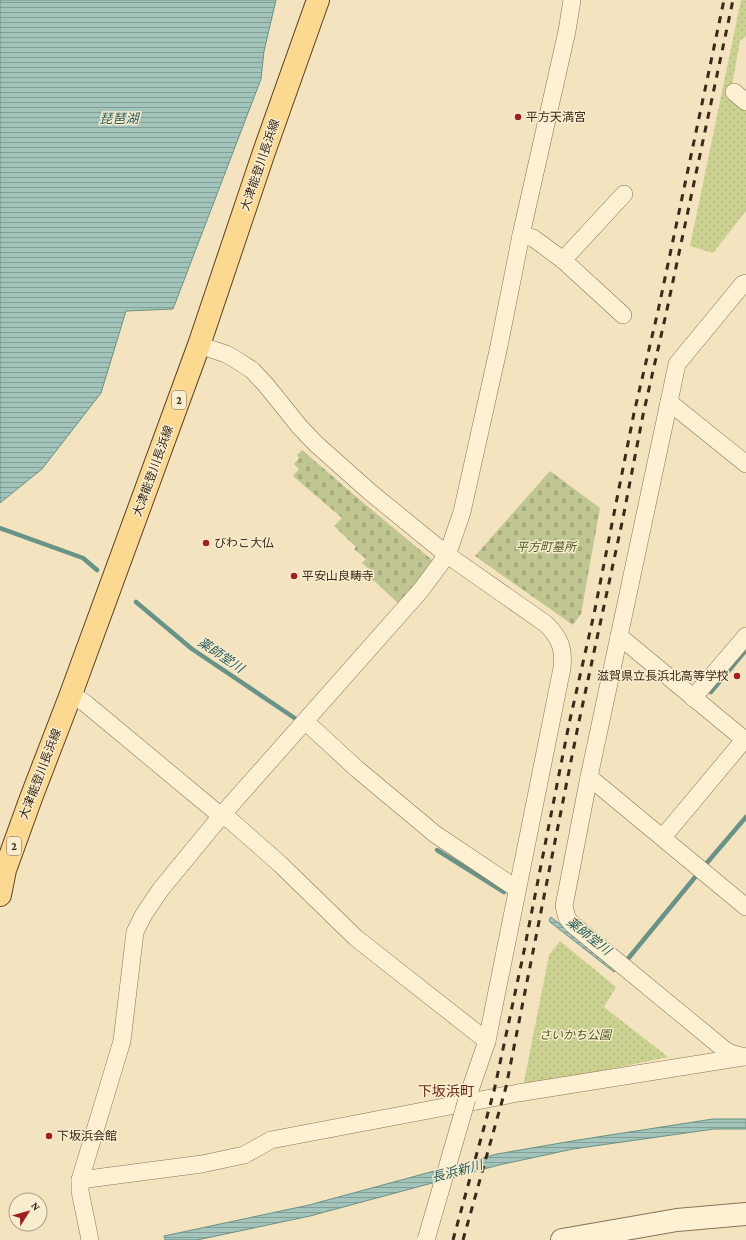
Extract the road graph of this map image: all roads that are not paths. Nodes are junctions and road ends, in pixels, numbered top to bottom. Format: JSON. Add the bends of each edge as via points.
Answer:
{"nodes":[{"id":1,"x":318,"y":0,"type":"edge"},
{"id":2,"x":572,"y":0,"type":"edge"},
{"id":3,"x":624,"y":194,"type":"dead end"},
{"id":4,"x":521,"y":235,"type":"junction"},
{"id":5,"x":563,"y":260,"type":"junction"},
{"id":6,"x":746,"y":284,"type":"edge"},
{"id":7,"x":623,"y":315,"type":"dead end"},
{"id":8,"x":199,"y":345,"type":"junction"},
{"id":9,"x":669,"y":402,"type":"junction"},
{"id":10,"x":746,"y":464,"type":"edge"},
{"id":11,"x":446,"y":554,"type":"junction"},
{"id":12,"x":619,"y":636,"type":"junction"},
{"id":13,"x":746,"y":636,"type":"edge"},
{"id":14,"x":71,"y":694,"type":"junction"},
{"id":15,"x":694,"y":698,"type":"junction"},
{"id":16,"x":305,"y":721,"type":"junction"},
{"id":17,"x":745,"y":740,"type":"edge"},
{"id":18,"x":589,"y":777,"type":"junction"},
{"id":19,"x":221,"y":816,"type":"junction"},
{"id":20,"x":663,"y":837,"type":"junction"},
{"id":21,"x":517,"y":889,"type":"junction"},
{"id":22,"x":0,"y":895,"type":"edge"},
{"id":23,"x":746,"y":907,"type":"edge"},
{"id":24,"x":487,"y":1041,"type":"junction"},
{"id":25,"x":746,"y":1057,"type":"edge"},
{"id":26,"x":80,"y":1185,"type":"junction"},
{"id":27,"x":746,"y":1214,"type":"edge"},
{"id":28,"x":90,"y":1240,"type":"edge"},
{"id":29,"x":426,"y":1240,"type":"edge"},
{"id":30,"x":562,"y":1240,"type":"edge"}],
"edges":[{"from":1,"to":8,"type":"main road","name":"大津能登川長浜線","number":"2"},
{"from":2,"to":4,"type":"street"},
{"from":3,"to":5,"type":"street"},
{"from":4,"to":5,"type":"street","via":[[533,238]]},
{"from":4,"to":11,"type":"street","via":[[467,492],[456,532]]},
{"from":5,"to":7,"type":"street"},
{"from":6,"to":9,"type":"street","via":[[743,284],[677,364]]},
{"from":8,"to":11,"type":"street","via":[[235,358],[252,370],[322,451]]},
{"from":8,"to":14,"type":"main road","name":"大津能登川長浜線","number":"2"},
{"from":9,"to":10,"type":"street"},
{"from":9,"to":12,"type":"street"},
{"from":11,"to":16,"type":"street","via":[[421,590]]},
{"from":11,"to":21,"type":"street","via":[[546,624],[561,644],[562,668]]},
{"from":12,"to":15,"type":"street"},
{"from":12,"to":18,"type":"street"},
{"from":13,"to":15,"type":"street"},
{"from":14,"to":19,"type":"street"},
{"from":14,"to":22,"type":"main road","name":"大津能登川長浜線","number":"2","via":[[5,870]]},
{"from":15,"to":17,"type":"street"},
{"from":16,"to":19,"type":"street"},
{"from":16,"to":21,"type":"street","via":[[357,769],[436,834]]},
{"from":17,"to":20,"type":"street"},
{"from":18,"to":20,"type":"street"},
{"from":18,"to":25,"type":"street","via":[[564,906],[567,918],[724,1050]]},
{"from":19,"to":24,"type":"street","via":[[230,820],[280,864],[356,938]]},
{"from":19,"to":26,"type":"street","via":[[161,889],[135,932],[122,1041]]},
{"from":20,"to":23,"type":"street"},
{"from":21,"to":24,"type":"street"},
{"from":24,"to":29,"type":"street","bridge":true,"via":[[467,1099]]},
{"from":25,"to":26,"type":"street","via":[[518,1093],[271,1140],[244,1155]]},
{"from":26,"to":28,"type":"street"},
{"from":27,"to":30,"type":"street","via":[[677,1220]]}]}
